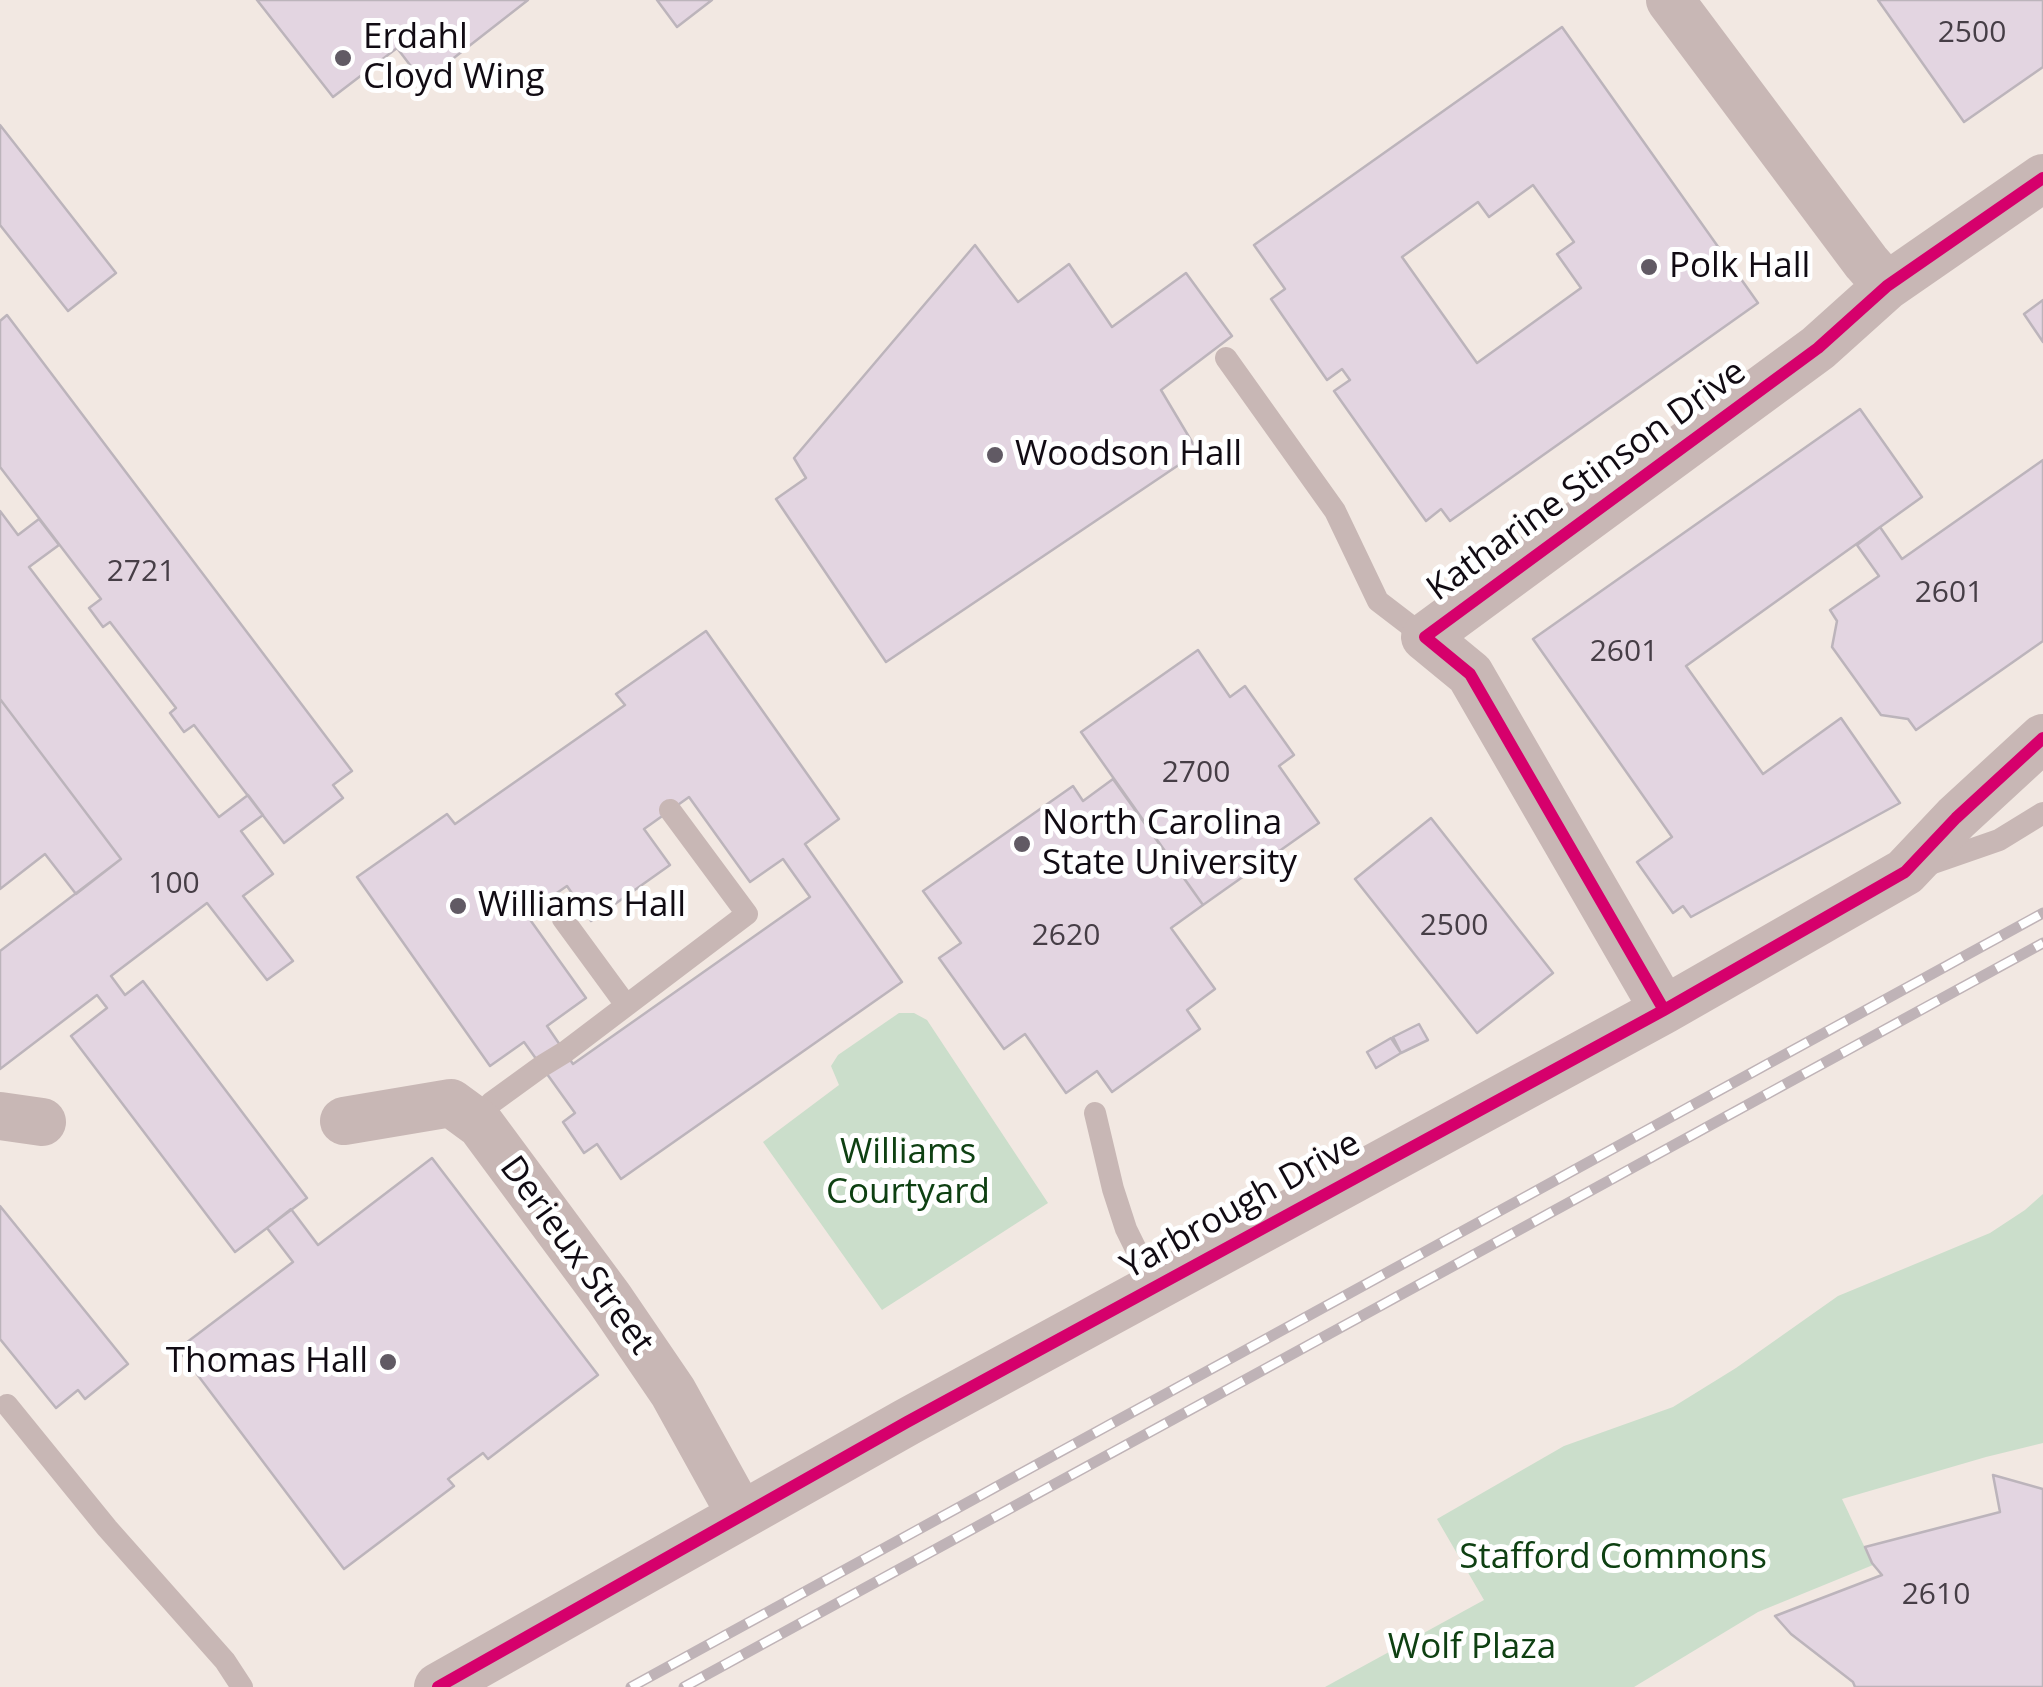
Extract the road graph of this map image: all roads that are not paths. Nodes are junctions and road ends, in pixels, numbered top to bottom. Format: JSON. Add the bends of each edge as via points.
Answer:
{"nodes":[{"id":1,"x":1670,"y":0,"type":"edge"},
{"id":2,"x":2043,"y":178,"type":"edge"},
{"id":3,"x":1887,"y":286,"type":"junction"},
{"id":4,"x":1226,"y":358,"type":"dead end"},
{"id":5,"x":1426,"y":636,"type":"junction"},
{"id":6,"x":2043,"y":738,"type":"edge"},
{"id":7,"x":670,"y":810,"type":"dead end"},
{"id":8,"x":2043,"y":813,"type":"edge"},
{"id":9,"x":1905,"y":872,"type":"junction"},
{"id":10,"x":563,"y":918,"type":"dead end"},
{"id":11,"x":626,"y":1005,"type":"junction"},
{"id":12,"x":1664,"y":1010,"type":"junction"},
{"id":13,"x":1095,"y":1113,"type":"dead end"},
{"id":14,"x":344,"y":1120,"type":"dead end"},
{"id":15,"x":481,"y":1125,"type":"junction"},
{"id":16,"x":1154,"y":1288,"type":"junction"},
{"id":17,"x":7,"y":1405,"type":"dead end"},
{"id":18,"x":742,"y":1514,"type":"junction"},
{"id":19,"x":242,"y":1687,"type":"edge"},
{"id":20,"x":438,"y":1687,"type":"edge"}],
"edges":[{"from":1,"to":3,"type":"street"},
{"from":2,"to":3,"type":"street","name":"Katharine Stinson Drive"},
{"from":3,"to":5,"type":"street","name":"Katharine Stinson Drive","via":[[1818,348]]},
{"from":4,"to":5,"type":"lane","via":[[1334,510],[1378,600]]},
{"from":5,"to":12,"type":"street","name":"Katharine Stinson Drive","via":[[1470,674]]},
{"from":6,"to":9,"type":"street","name":"Yarbrough Drive"},
{"from":7,"to":11,"type":"lane","via":[[748,914]]},
{"from":8,"to":9,"type":"lane","via":[[1999,840]]},
{"from":9,"to":12,"type":"street","name":"Yarbrough Drive"},
{"from":10,"to":11,"type":"lane"},
{"from":11,"to":15,"type":"lane","via":[[492,1103]]},
{"from":12,"to":16,"type":"street","name":"Yarbrough Drive"},
{"from":13,"to":16,"type":"lane","via":[[1126,1229]]},
{"from":14,"to":15,"type":"street","name":"Derieux Street","via":[[450,1103]]},
{"from":15,"to":18,"type":"street","name":"Derieux Street","via":[[673,1392]]},
{"from":16,"to":18,"type":"street","name":"Yarbrough Drive"},
{"from":17,"to":19,"type":"lane"},
{"from":18,"to":20,"type":"street","name":"Yarbrough Drive"}]}
